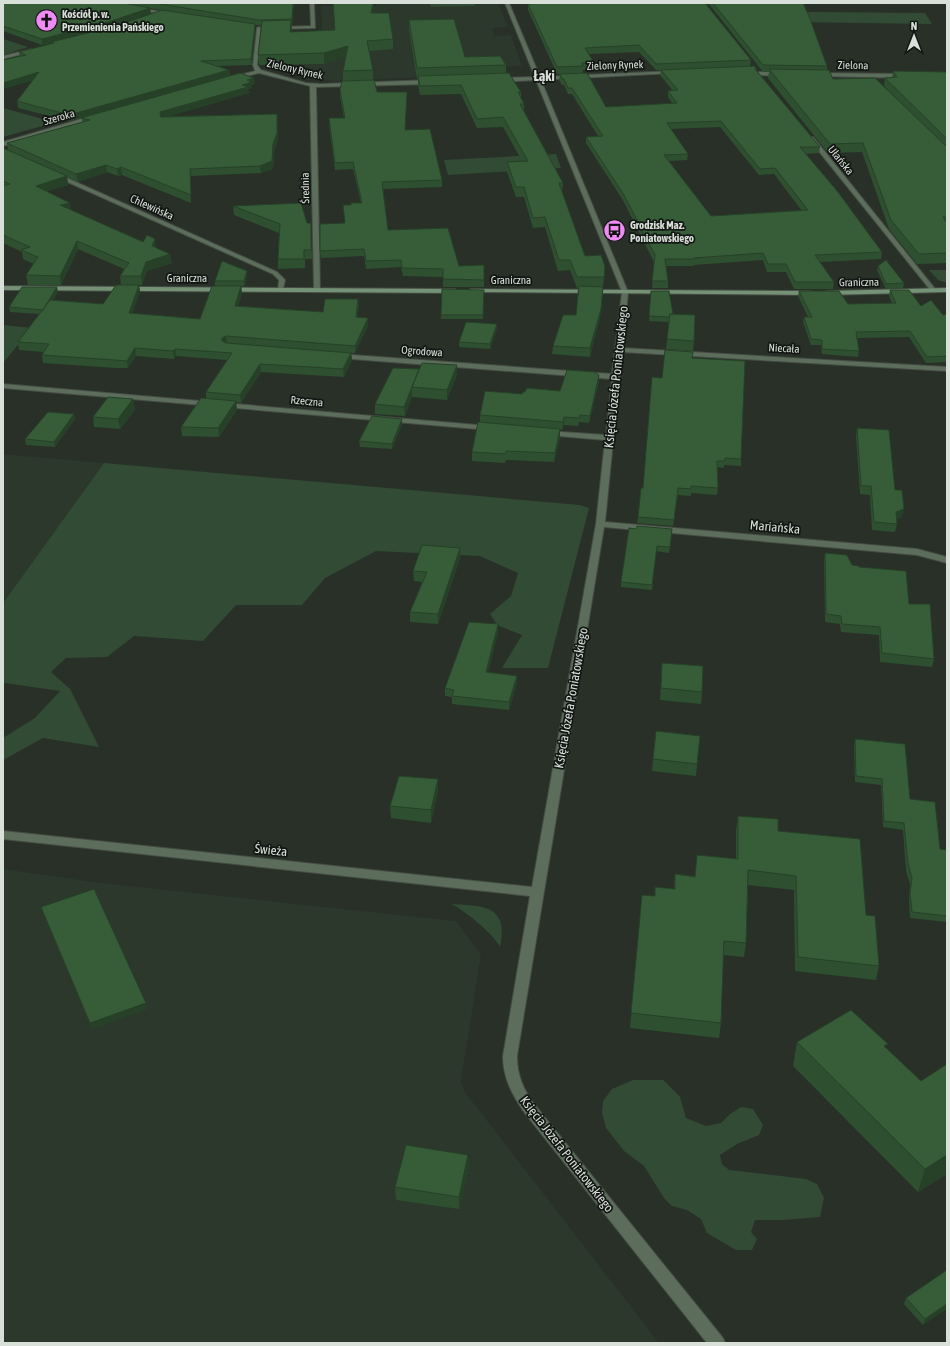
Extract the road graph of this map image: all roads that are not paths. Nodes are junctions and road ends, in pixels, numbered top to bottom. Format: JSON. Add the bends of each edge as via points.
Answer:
{"nodes":[{"id":1,"x":312,"y":3,"type":"edge"},
{"id":2,"x":507,"y":3,"type":"edge"},
{"id":3,"x":135,"y":8,"type":"edge"},
{"id":4,"x":164,"y":13,"type":"junction"},
{"id":5,"x":179,"y":15,"type":"edge"},
{"id":6,"x":154,"y":16,"type":"edge"},
{"id":7,"x":266,"y":28,"type":"edge"},
{"id":8,"x":273,"y":28,"type":"edge"},
{"id":9,"x":37,"y":49,"type":"edge"},
{"id":10,"x":3,"y":58,"type":"edge"},
{"id":11,"x":259,"y":71,"type":"junction"},
{"id":12,"x":678,"y":72,"type":"edge"},
{"id":13,"x":788,"y":74,"type":"edge"},
{"id":14,"x":810,"y":75,"type":"edge"},
{"id":15,"x":869,"y":76,"type":"junction"},
{"id":16,"x":908,"y":76,"type":"edge"},
{"id":17,"x":538,"y":78,"type":"junction"},
{"id":18,"x":491,"y":80,"type":"edge"},
{"id":19,"x":764,"y":80,"type":"edge"},
{"id":20,"x":222,"y":81,"type":"edge"},
{"id":21,"x":436,"y":82,"type":"edge"},
{"id":22,"x":875,"y":82,"type":"edge"},
{"id":23,"x":313,"y":85,"type":"junction"},
{"id":24,"x":103,"y":115,"type":"edge"},
{"id":25,"x":807,"y":133,"type":"edge"},
{"id":26,"x":3,"y":144,"type":"edge"},
{"id":27,"x":51,"y":173,"type":"edge"},
{"id":28,"x":3,"y":288,"type":"edge"},
{"id":29,"x":280,"y":290,"type":"junction"},
{"id":30,"x":317,"y":290,"type":"junction"},
{"id":31,"x":947,"y":290,"type":"edge"},
{"id":32,"x":934,"y":291,"type":"junction"},
{"id":33,"x":625,"y":292,"type":"junction"},
{"id":34,"x":619,"y":350,"type":"junction"},
{"id":35,"x":329,"y":355,"type":"edge"},
{"id":36,"x":947,"y":369,"type":"edge"},
{"id":37,"x":616,"y":378,"type":"junction"},
{"id":38,"x":3,"y":386,"type":"edge"},
{"id":39,"x":501,"y":429,"type":"edge"},
{"id":40,"x":540,"y":432,"type":"edge"},
{"id":41,"x":610,"y":438,"type":"junction"},
{"id":42,"x":600,"y":524,"type":"junction"},
{"id":43,"x":947,"y":560,"type":"edge"},
{"id":44,"x":3,"y":835,"type":"edge"},
{"id":45,"x":537,"y":892,"type":"junction"},
{"id":46,"x":717,"y":1343,"type":"edge"}],
"edges":[{"from":1,"to":8,"type":"street","via":[[313,27]]},
{"from":2,"to":17,"type":"street","name":"Księcia Józefa Poniatowskiego"},
{"from":3,"to":4,"type":"street"},
{"from":4,"to":5,"type":"street"},
{"from":4,"to":6,"type":"street"},
{"from":7,"to":11,"type":"street","name":"Zielony Rynek","via":[[256,27],[255,65]]},
{"from":9,"to":10,"type":"street"},
{"from":11,"to":20,"type":"street"},
{"from":11,"to":23,"type":"street","name":"Zielony Rynek"},
{"from":12,"to":17,"type":"street","name":"Zielony Rynek"},
{"from":13,"to":19,"type":"street","via":[[757,72]]},
{"from":14,"to":15,"type":"street","name":"Zielona"},
{"from":15,"to":16,"type":"street","name":"Zielona"},
{"from":15,"to":22,"type":"street"},
{"from":17,"to":18,"type":"street","name":"Zielony Rynek"},
{"from":17,"to":33,"type":"street","name":"Księcia Józefa Poniatowskiego"},
{"from":21,"to":23,"type":"street","name":"Zielony Rynek"},
{"from":23,"to":30,"type":"street","name":"Średnia"},
{"from":24,"to":26,"type":"street","name":"Szeroka"},
{"from":25,"to":32,"type":"street","name":"Ułańska"},
{"from":27,"to":29,"type":"street","name":"Chlewińska","via":[[275,273],[282,280]]},
{"from":28,"to":29,"type":"street","name":"Graniczna"},
{"from":29,"to":30,"type":"street","name":"Graniczna"},
{"from":30,"to":33,"type":"street","name":"Graniczna"},
{"from":31,"to":32,"type":"street","name":"Graniczna"},
{"from":32,"to":33,"type":"street","name":"Graniczna"},
{"from":33,"to":34,"type":"street","name":"Księcia Józefa Poniatowskiego"},
{"from":34,"to":36,"type":"street","name":"Niecała"},
{"from":34,"to":37,"type":"street","name":"Księcia Józefa Poniatowskiego"},
{"from":35,"to":37,"type":"street","name":"Ogrodowa"},
{"from":37,"to":41,"type":"street","name":"Księcia Józefa Poniatowskiego"},
{"from":38,"to":39,"type":"street","name":"Rzeczna"},
{"from":40,"to":41,"type":"street"},
{"from":41,"to":42,"type":"street","name":"Księcia Józefa Poniatowskiego"},
{"from":42,"to":43,"type":"street","name":"Mariańska","via":[[917,552]]},
{"from":42,"to":45,"type":"street","name":"Księcia Józefa Poniatowskiego"},
{"from":44,"to":45,"type":"street","name":"Świeża"},
{"from":45,"to":46,"type":"street","name":"Księcia Józefa Poniatowskiego","via":[[510,1056],[512,1081],[528,1108]]}]}
